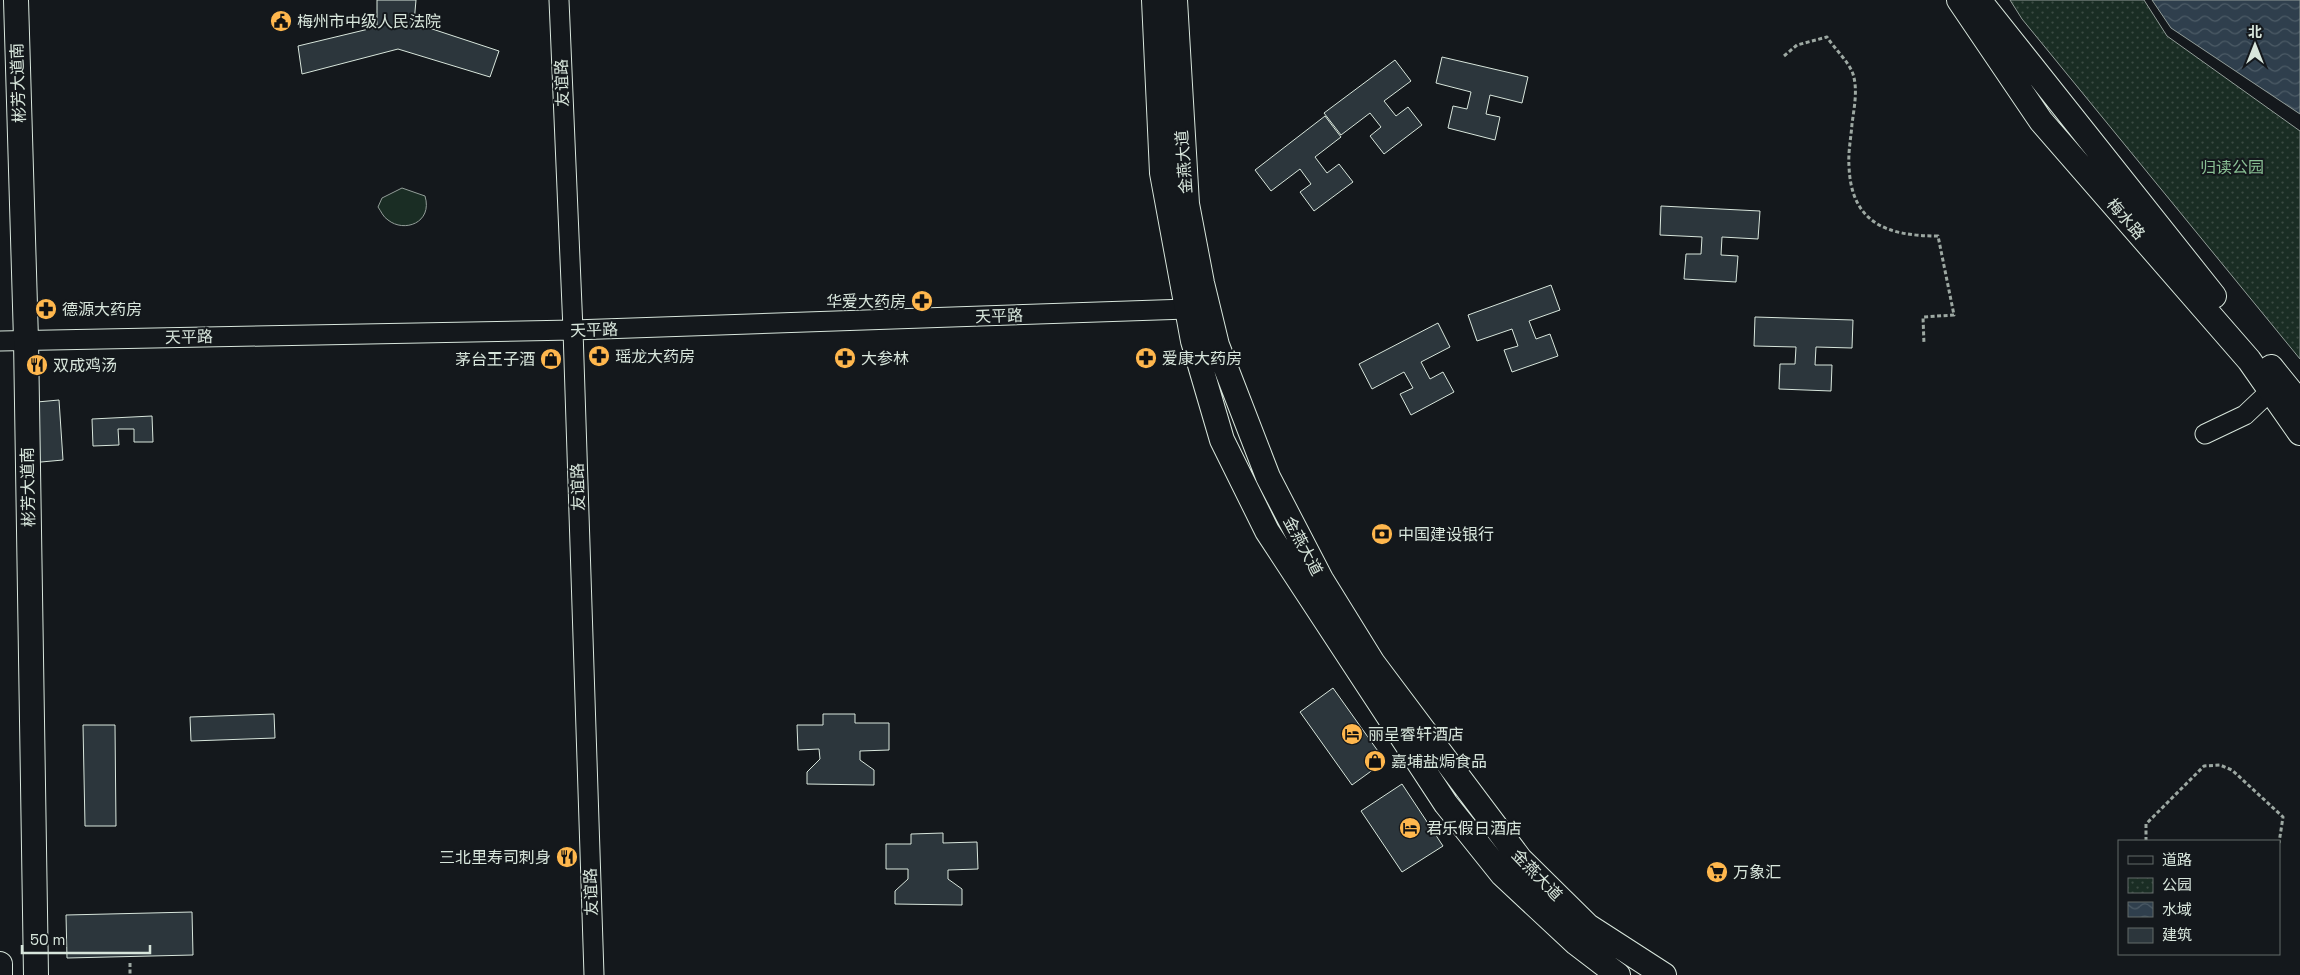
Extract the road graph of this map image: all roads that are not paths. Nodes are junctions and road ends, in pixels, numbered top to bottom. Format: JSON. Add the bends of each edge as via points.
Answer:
{"nodes":[{"id":1,"x":16,"y":0,"type":"edge"},
{"id":2,"x":559,"y":0,"type":"edge"},
{"id":3,"x":1154,"y":0,"type":"edge"},
{"id":4,"x":1175,"y":0,"type":"edge"},
{"id":5,"x":1959,"y":0,"type":"edge"},
{"id":6,"x":1979,"y":0,"type":"edge"},
{"id":7,"x":1187,"y":310,"type":"junction"},
{"id":8,"x":573,"y":330,"type":"junction"},
{"id":9,"x":26,"y":340,"type":"junction"},
{"id":10,"x":0,"y":341,"type":"edge"},
{"id":11,"x":2264,"y":397,"type":"dead end"},
{"id":12,"x":2300,"y":403,"type":"edge"},
{"id":13,"x":2300,"y":433,"type":"edge"},
{"id":14,"x":2205,"y":434,"type":"dead end"},
{"id":15,"x":0,"y":964,"type":"edge"},
{"id":16,"x":0,"y":970,"type":"edge"},
{"id":17,"x":1613,"y":974,"type":"edge"},
{"id":18,"x":0,"y":975,"type":"edge"},
{"id":19,"x":36,"y":975,"type":"edge"},
{"id":20,"x":594,"y":975,"type":"edge"},
{"id":21,"x":1664,"y":975,"type":"edge"}],
"edges":[{"from":1,"to":9,"type":"main road","name":"彬芳大道南"},
{"from":2,"to":8,"type":"street","name":"友谊路"},
{"from":3,"to":7,"type":"main road","name":"金燕大道","via":[[1162,173]]},
{"from":4,"to":21,"type":"main road","name":"金燕大道","via":[[1187,204],[1202,283],[1217,345],[1268,477],[1321,579],[1373,663],[1520,859],[1588,926]]},
{"from":5,"to":13,"type":"main road","name":"梅水路","via":[[2041,122],[2249,360]]},
{"from":6,"to":12,"type":"main road","name":"梅水路"},
{"from":7,"to":8,"type":"street","name":"天平路"},
{"from":7,"to":17,"type":"main road","name":"金燕大道","via":[[1222,440],[1267,531],[1323,619],[1446,804],[1502,874]]},
{"from":8,"to":9,"type":"street","name":"天平路"},
{"from":8,"to":20,"type":"street","name":"友谊路"},
{"from":9,"to":10,"type":"street","name":"天平路"},
{"from":9,"to":19,"type":"main road","name":"彬芳大道南"},
{"from":11,"to":14,"type":"street","via":[[2244,415]]},
{"from":15,"to":16,"type":"main road"},
{"from":16,"to":18,"type":"main road"}]}
